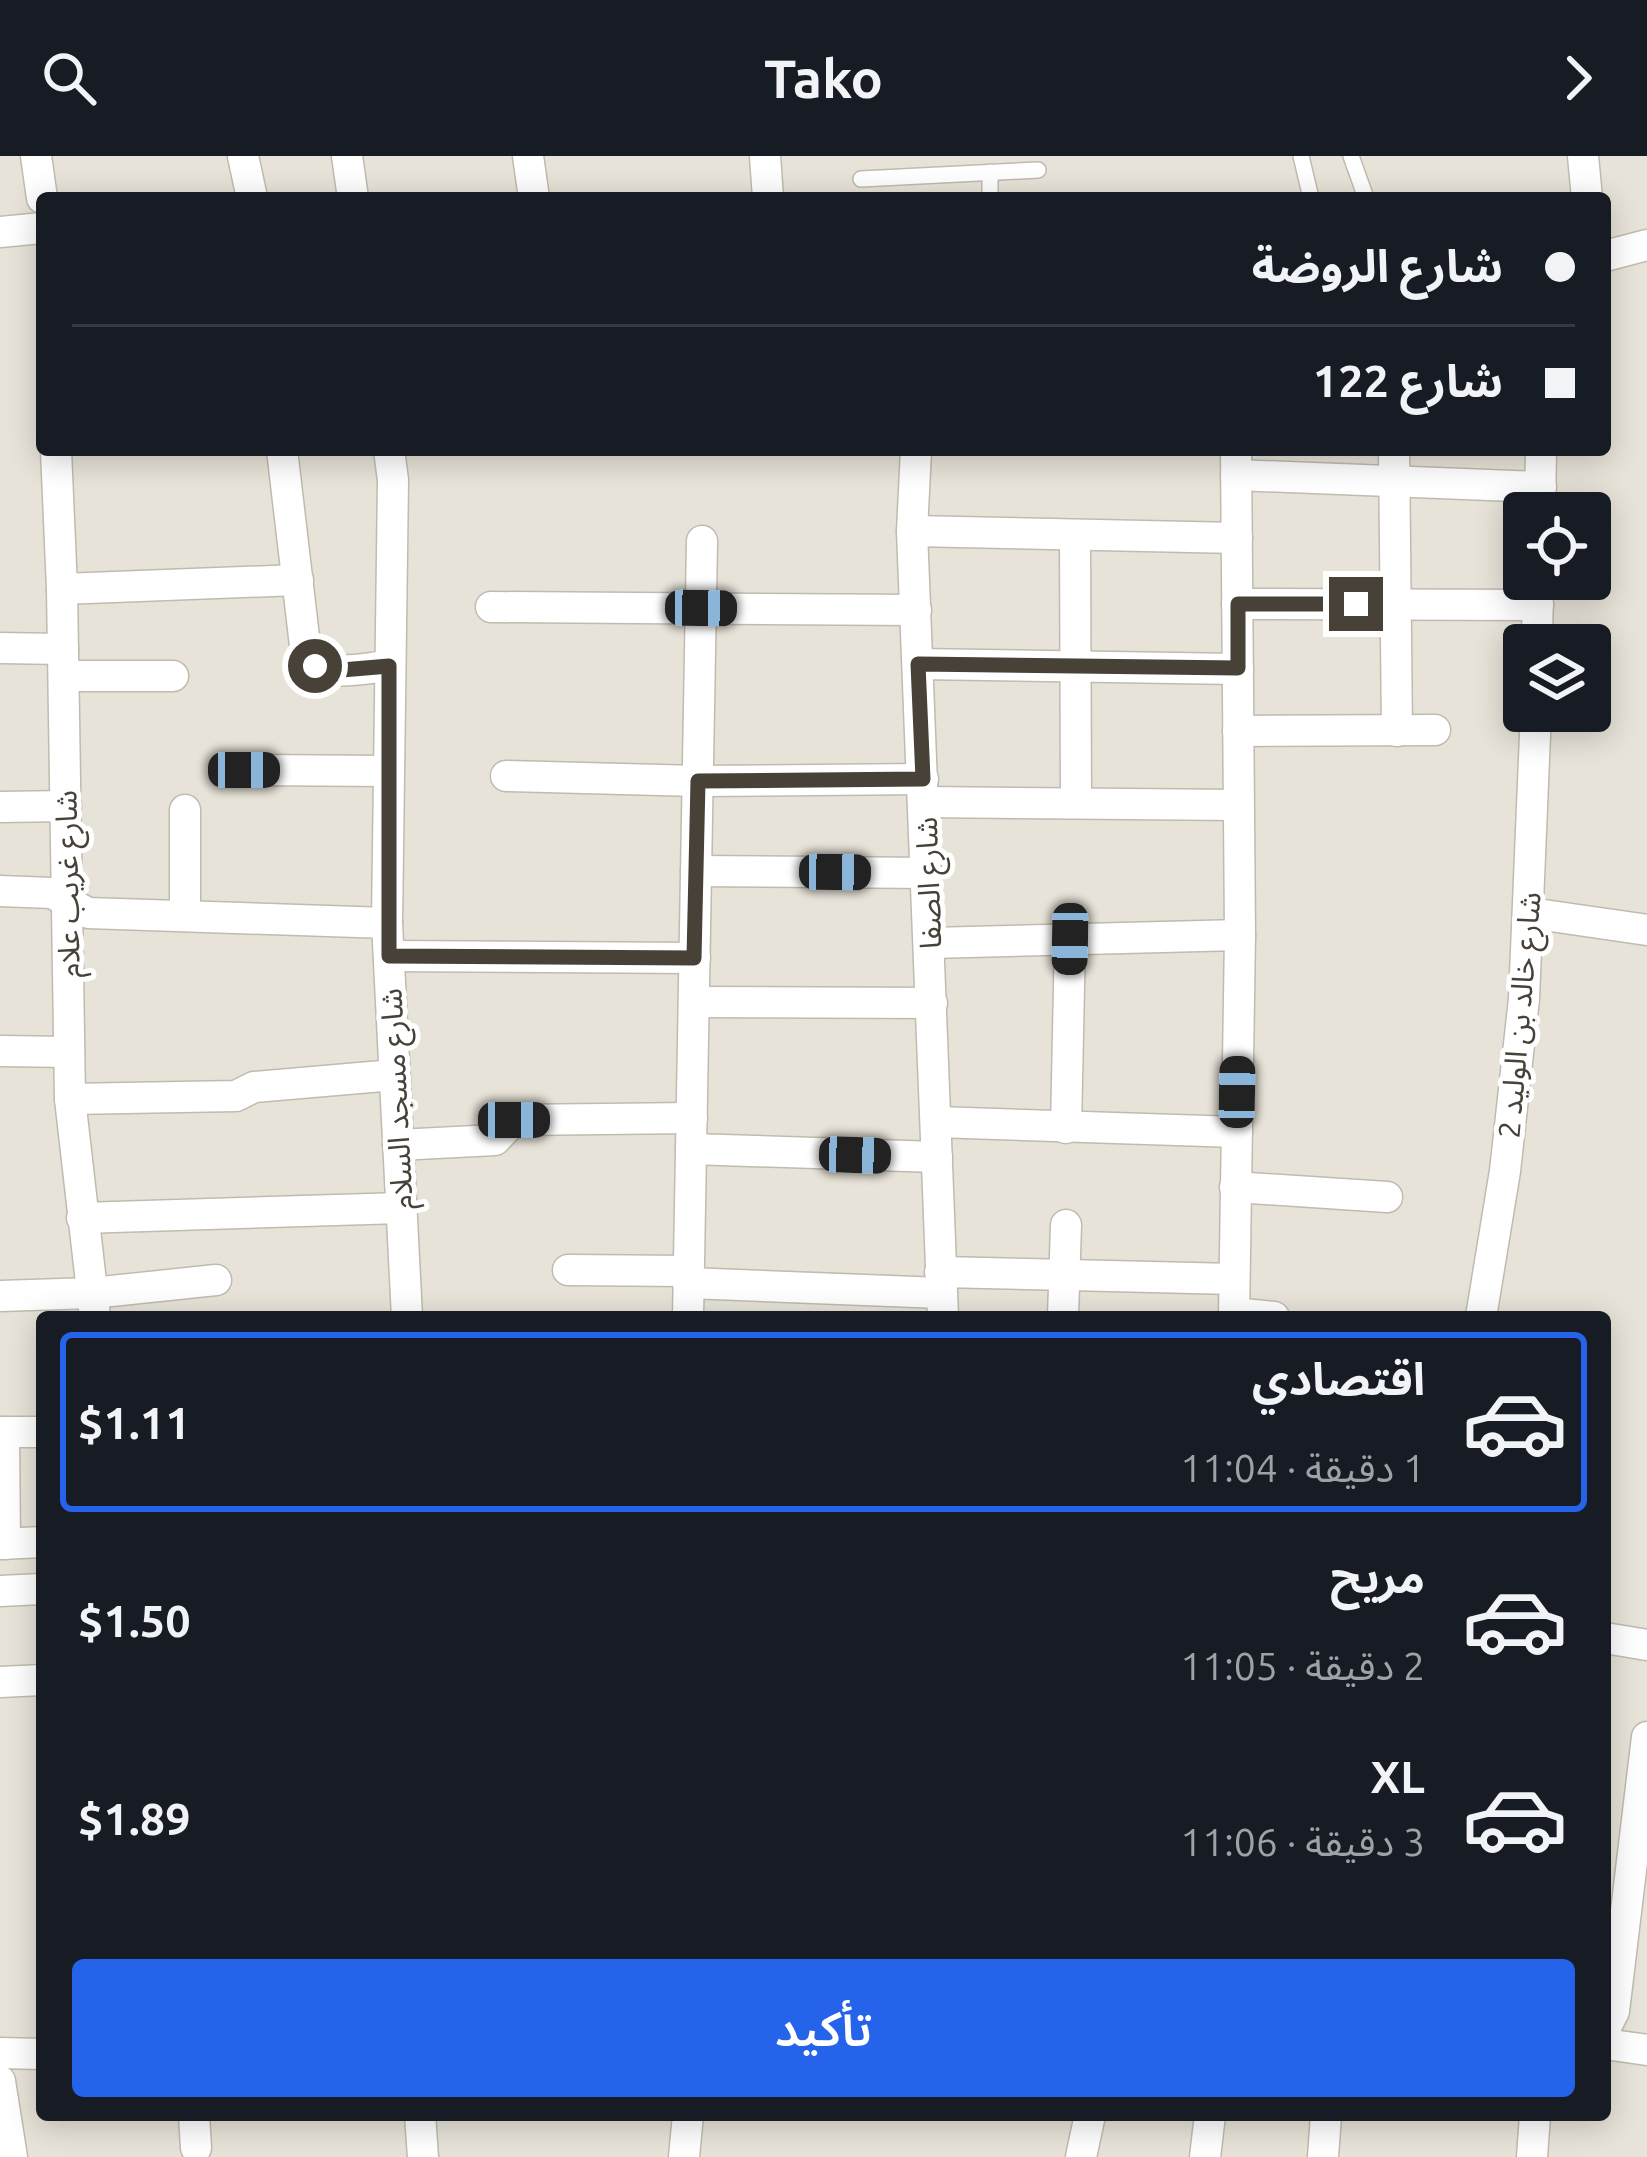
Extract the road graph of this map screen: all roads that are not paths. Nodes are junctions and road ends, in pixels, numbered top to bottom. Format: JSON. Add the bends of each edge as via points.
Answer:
{"nodes":[{"id":1,"x":36,"y":156,"type":"edge"},
{"id":2,"x":243,"y":156,"type":"edge"},
{"id":3,"x":347,"y":156,"type":"edge"},
{"id":4,"x":528,"y":156,"type":"edge"},
{"id":5,"x":765,"y":156,"type":"edge"},
{"id":6,"x":1301,"y":156,"type":"edge"},
{"id":7,"x":1351,"y":156,"type":"edge"},
{"id":8,"x":1582,"y":156,"type":"edge"},
{"id":9,"x":1038,"y":170,"type":"dead end"},
{"id":10,"x":990,"y":172,"type":"junction"},
{"id":11,"x":861,"y":179,"type":"dead end"},
{"id":12,"x":41,"y":192,"type":"edge"},
{"id":13,"x":251,"y":192,"type":"edge"},
{"id":14,"x":352,"y":192,"type":"edge"},
{"id":15,"x":533,"y":192,"type":"edge"},
{"id":16,"x":768,"y":192,"type":"edge"},
{"id":17,"x":991,"y":192,"type":"edge"},
{"id":18,"x":1310,"y":192,"type":"edge"},
{"id":19,"x":1364,"y":192,"type":"edge"},
{"id":20,"x":1586,"y":192,"type":"edge"},
{"id":21,"x":36,"y":229,"type":"edge"},
{"id":22,"x":0,"y":232,"type":"edge"},
{"id":23,"x":1647,"y":245,"type":"edge"},
{"id":24,"x":1611,"y":254,"type":"edge"},
{"id":25,"x":56,"y":456,"type":"edge"},
{"id":26,"x":284,"y":456,"type":"edge"},
{"id":27,"x":390,"y":456,"type":"edge"},
{"id":28,"x":916,"y":456,"type":"edge"},
{"id":29,"x":1541,"y":456,"type":"edge"},
{"id":30,"x":1236,"y":462,"type":"edge"},
{"id":31,"x":1394,"y":465,"type":"edge"},
{"id":32,"x":1507,"y":492,"type":"edge"},
{"id":33,"x":1540,"y":492,"type":"edge"},
{"id":34,"x":912,"y":531,"type":"junction"},
{"id":35,"x":1075,"y":535,"type":"junction"},
{"id":36,"x":1237,"y":538,"type":"junction"},
{"id":37,"x":702,"y":541,"type":"dead end"},
{"id":38,"x":298,"y":580,"type":"junction"},
{"id":39,"x":62,"y":589,"type":"junction"},
{"id":40,"x":1503,"y":595,"type":"edge"},
{"id":41,"x":1238,"y":604,"type":"junction"},
{"id":42,"x":1396,"y":604,"type":"junction"},
{"id":43,"x":491,"y":608,"type":"dead end"},
{"id":44,"x":701,"y":608,"type":"junction"},
{"id":45,"x":916,"y":610,"type":"junction"},
{"id":46,"x":0,"y":648,"type":"edge"},
{"id":47,"x":63,"y":662,"type":"junction"},
{"id":48,"x":918,"y":664,"type":"junction"},
{"id":49,"x":389,"y":666,"type":"junction"},
{"id":50,"x":1076,"y":666,"type":"junction"},
{"id":51,"x":1238,"y":668,"type":"junction"},
{"id":52,"x":172,"y":676,"type":"dead end"},
{"id":53,"x":1435,"y":730,"type":"dead end"},
{"id":54,"x":1238,"y":731,"type":"junction"},
{"id":55,"x":1397,"y":731,"type":"junction"},
{"id":56,"x":1535,"y":732,"type":"edge"},
{"id":57,"x":244,"y":770,"type":"dead end"},
{"id":58,"x":388,"y":771,"type":"junction"},
{"id":59,"x":506,"y":776,"type":"dead end"},
{"id":60,"x":698,"y":781,"type":"junction"},
{"id":61,"x":924,"y":790,"type":"junction"},
{"id":62,"x":1076,"y":803,"type":"junction"},
{"id":63,"x":1238,"y":805,"type":"junction"},
{"id":64,"x":65,"y":806,"type":"junction"},
{"id":65,"x":0,"y":807,"type":"edge"},
{"id":66,"x":185,"y":810,"type":"dead end"},
{"id":67,"x":696,"y":871,"type":"junction"},
{"id":68,"x":928,"y":873,"type":"junction"},
{"id":69,"x":0,"y":891,"type":"edge"},
{"id":70,"x":67,"y":899,"type":"junction"},
{"id":71,"x":1530,"y":913,"type":"junction"},
{"id":72,"x":185,"y":916,"type":"junction"},
{"id":73,"x":387,"y":923,"type":"junction"},
{"id":74,"x":1647,"y":931,"type":"edge"},
{"id":75,"x":1240,"y":934,"type":"junction"},
{"id":76,"x":1070,"y":939,"type":"junction"},
{"id":77,"x":930,"y":943,"type":"junction"},
{"id":78,"x":389,"y":956,"type":"junction"},
{"id":79,"x":694,"y":958,"type":"junction"},
{"id":80,"x":694,"y":1002,"type":"junction"},
{"id":81,"x":932,"y":1003,"type":"junction"},
{"id":82,"x":0,"y":1051,"type":"edge"},
{"id":83,"x":69,"y":1052,"type":"junction"},
{"id":84,"x":394,"y":1075,"type":"junction"},
{"id":85,"x":70,"y":1099,"type":"junction"},
{"id":86,"x":936,"y":1122,"type":"junction"},
{"id":87,"x":1066,"y":1128,"type":"junction"},
{"id":88,"x":1237,"y":1132,"type":"junction"},
{"id":89,"x":691,"y":1134,"type":"junction"},
{"id":90,"x":398,"y":1144,"type":"junction"},
{"id":91,"x":937,"y":1157,"type":"junction"},
{"id":92,"x":1235,"y":1187,"type":"junction"},
{"id":93,"x":1387,"y":1197,"type":"dead end"},
{"id":94,"x":401,"y":1208,"type":"junction"},
{"id":95,"x":82,"y":1218,"type":"junction"},
{"id":96,"x":1066,"y":1225,"type":"dead end"},
{"id":97,"x":568,"y":1270,"type":"dead end"},
{"id":98,"x":1064,"y":1275,"type":"junction"},
{"id":99,"x":688,"y":1277,"type":"junction"},
{"id":100,"x":1234,"y":1279,"type":"junction"},
{"id":101,"x":216,"y":1280,"type":"dead end"},
{"id":102,"x":941,"y":1294,"type":"edge"},
{"id":103,"x":0,"y":1296,"type":"edge"},
{"id":104,"x":94,"y":1305,"type":"edge"},
{"id":105,"x":407,"y":1311,"type":"edge"},
{"id":106,"x":688,"y":1311,"type":"edge"},
{"id":107,"x":1063,"y":1311,"type":"edge"},
{"id":108,"x":1234,"y":1311,"type":"edge"},
{"id":109,"x":1481,"y":1311,"type":"edge"},
{"id":110,"x":2,"y":1432,"type":"edge"},
{"id":111,"x":36,"y":1432,"type":"edge"},
{"id":112,"x":36,"y":1542,"type":"edge"},
{"id":113,"x":2,"y":1544,"type":"edge"},
{"id":114,"x":36,"y":1589,"type":"edge"},
{"id":115,"x":0,"y":1591,"type":"edge"},
{"id":116,"x":1611,"y":1639,"type":"edge"},
{"id":117,"x":1647,"y":1645,"type":"edge"},
{"id":118,"x":36,"y":1680,"type":"edge"},
{"id":119,"x":0,"y":1682,"type":"edge"},
{"id":120,"x":1647,"y":1737,"type":"edge"},
{"id":121,"x":1626,"y":1919,"type":"edge"},
{"id":122,"x":1611,"y":2017,"type":"edge"},
{"id":123,"x":1611,"y":2045,"type":"edge"},
{"id":124,"x":1647,"y":2050,"type":"edge"},
{"id":125,"x":0,"y":2053,"type":"edge"},
{"id":126,"x":36,"y":2054,"type":"edge"},
{"id":127,"x":0,"y":2081,"type":"edge"},
{"id":128,"x":194,"y":2121,"type":"edge"},
{"id":129,"x":420,"y":2121,"type":"edge"},
{"id":130,"x":687,"y":2121,"type":"edge"},
{"id":131,"x":1089,"y":2121,"type":"edge"},
{"id":132,"x":1209,"y":2121,"type":"edge"},
{"id":133,"x":1326,"y":2121,"type":"edge"},
{"id":134,"x":1535,"y":2121,"type":"edge"},
{"id":135,"x":196,"y":2148,"type":"dead end"},
{"id":136,"x":12,"y":2157,"type":"edge"},
{"id":137,"x":423,"y":2157,"type":"edge"},
{"id":138,"x":684,"y":2157,"type":"edge"},
{"id":139,"x":1081,"y":2157,"type":"edge"},
{"id":140,"x":1205,"y":2157,"type":"edge"},
{"id":141,"x":1323,"y":2157,"type":"edge"},
{"id":142,"x":1532,"y":2157,"type":"edge"}],
"edges":[{"from":1,"to":12,"type":"street"},
{"from":2,"to":13,"type":"street"},
{"from":3,"to":14,"type":"street"},
{"from":4,"to":15,"type":"street"},
{"from":5,"to":16,"type":"street"},
{"from":6,"to":18,"type":"lane"},
{"from":7,"to":19,"type":"lane"},
{"from":8,"to":20,"type":"street"},
{"from":9,"to":10,"type":"lane"},
{"from":10,"to":11,"type":"lane"},
{"from":10,"to":17,"type":"lane"},
{"from":21,"to":22,"type":"street"},
{"from":23,"to":24,"type":"street"},
{"from":25,"to":39,"type":"street","name":"شارع غريب علام"},
{"from":26,"to":38,"type":"street"},
{"from":27,"to":49,"type":"street","name":"شارع مسجد السلام"},
{"from":28,"to":34,"type":"street","name":"شارع الصفا"},
{"from":29,"to":33,"type":"street"},
{"from":30,"to":31,"type":"street"},
{"from":30,"to":36,"type":"street"},
{"from":31,"to":32,"type":"street"},
{"from":31,"to":42,"type":"street"},
{"from":34,"to":35,"type":"street"},
{"from":34,"to":45,"type":"street","name":"شارع الصفا"},
{"from":35,"to":36,"type":"street"},
{"from":35,"to":50,"type":"street"},
{"from":36,"to":41,"type":"street"},
{"from":37,"to":44,"type":"street"},
{"from":38,"to":39,"type":"street"},
{"from":38,"to":49,"type":"street","via":[[310,661],[330,671]]},
{"from":39,"to":47,"type":"street","name":"شارع غريب علام"},
{"from":40,"to":42,"type":"street"},
{"from":41,"to":42,"type":"street"},
{"from":41,"to":51,"type":"street"},
{"from":42,"to":55,"type":"street"},
{"from":43,"to":44,"type":"street"},
{"from":44,"to":45,"type":"street"},
{"from":44,"to":60,"type":"street"},
{"from":45,"to":48,"type":"street","name":"شارع الصفا"},
{"from":46,"to":47,"type":"street"},
{"from":47,"to":52,"type":"street"},
{"from":47,"to":64,"type":"street","name":"شارع غريب علام"},
{"from":48,"to":50,"type":"street"},
{"from":48,"to":61,"type":"street","name":"شارع الصفا"},
{"from":49,"to":58,"type":"street","name":"شارع مسجد السلام"},
{"from":50,"to":51,"type":"street"},
{"from":50,"to":62,"type":"street"},
{"from":51,"to":54,"type":"street"},
{"from":53,"to":55,"type":"street"},
{"from":54,"to":55,"type":"street"},
{"from":54,"to":63,"type":"street"},
{"from":56,"to":71,"type":"street","name":"شارع خالد بن الوليد 2"},
{"from":57,"to":58,"type":"street"},
{"from":58,"to":73,"type":"street","name":"شارع مسجد السلام"},
{"from":59,"to":60,"type":"street"},
{"from":60,"to":61,"type":"street"},
{"from":60,"to":67,"type":"street"},
{"from":61,"to":62,"type":"street"},
{"from":61,"to":68,"type":"street","name":"شارع الصفا"},
{"from":62,"to":63,"type":"street"},
{"from":63,"to":75,"type":"street"},
{"from":64,"to":65,"type":"street"},
{"from":64,"to":70,"type":"street","name":"شارع غريب علام"},
{"from":66,"to":72,"type":"street"},
{"from":67,"to":68,"type":"street"},
{"from":67,"to":79,"type":"street"},
{"from":68,"to":77,"type":"street","name":"شارع الصفا"},
{"from":69,"to":70,"type":"street"},
{"from":70,"to":72,"type":"street","via":[[88,913]]},
{"from":70,"to":83,"type":"street","name":"شارع غريب علام"},
{"from":71,"to":74,"type":"street"},
{"from":71,"to":109,"type":"street","name":"شارع خالد بن الوليد 2","via":[[1516,1085]]},
{"from":72,"to":73,"type":"street"},
{"from":73,"to":78,"type":"street","name":"شارع مسجد السلام"},
{"from":75,"to":76,"type":"street"},
{"from":75,"to":88,"type":"street"},
{"from":76,"to":77,"type":"street"},
{"from":76,"to":87,"type":"street"},
{"from":77,"to":81,"type":"street","name":"شارع الصفا"},
{"from":78,"to":79,"type":"street"},
{"from":78,"to":84,"type":"street","name":"شارع مسجد السلام"},
{"from":79,"to":80,"type":"street"},
{"from":80,"to":81,"type":"street"},
{"from":80,"to":89,"type":"street"},
{"from":81,"to":86,"type":"street","name":"شارع الصفا"},
{"from":82,"to":83,"type":"street"},
{"from":83,"to":85,"type":"street","name":"شارع غريب علام"},
{"from":84,"to":85,"type":"street","via":[[254,1087],[236,1096]]},
{"from":84,"to":90,"type":"street","name":"شارع مسجد السلام"},
{"from":85,"to":95,"type":"street","name":"شارع غريب علام"},
{"from":86,"to":87,"type":"street"},
{"from":86,"to":91,"type":"street","name":"شارع الصفا"},
{"from":87,"to":88,"type":"street"},
{"from":88,"to":92,"type":"street"},
{"from":89,"to":90,"type":"street","via":[[514,1120],[495,1140]]},
{"from":89,"to":91,"type":"street"},
{"from":89,"to":99,"type":"street"},
{"from":90,"to":94,"type":"street","name":"شارع مسجد السلام"},
{"from":91,"to":102,"type":"street","name":"شارع الصفا"},
{"from":92,"to":93,"type":"street"},
{"from":92,"to":100,"type":"street"},
{"from":94,"to":95,"type":"street"},
{"from":94,"to":105,"type":"street","name":"شارع مسجد السلام"},
{"from":95,"to":104,"type":"street","name":"شارع غريب علام"},
{"from":96,"to":98,"type":"street"},
{"from":97,"to":99,"type":"street"},
{"from":98,"to":100,"type":"street"},
{"from":98,"to":102,"type":"street"},
{"from":98,"to":107,"type":"street"},
{"from":99,"to":102,"type":"street"},
{"from":99,"to":106,"type":"street"},
{"from":100,"to":108,"type":"street"},
{"from":101,"to":104,"type":"street"},
{"from":103,"to":104,"type":"street"},
{"from":110,"to":111,"type":"street"},
{"from":110,"to":113,"type":"street"},
{"from":112,"to":113,"type":"street"},
{"from":114,"to":115,"type":"street"},
{"from":116,"to":117,"type":"street"},
{"from":118,"to":119,"type":"street"},
{"from":120,"to":121,"type":"street"},
{"from":121,"to":122,"type":"street"},
{"from":123,"to":124,"type":"street"},
{"from":125,"to":126,"type":"street"},
{"from":127,"to":136,"type":"street"},
{"from":128,"to":135,"type":"street"},
{"from":129,"to":137,"type":"street"},
{"from":130,"to":138,"type":"street"},
{"from":131,"to":139,"type":"street"},
{"from":132,"to":140,"type":"street"},
{"from":133,"to":141,"type":"street"},
{"from":134,"to":142,"type":"street"}]}
